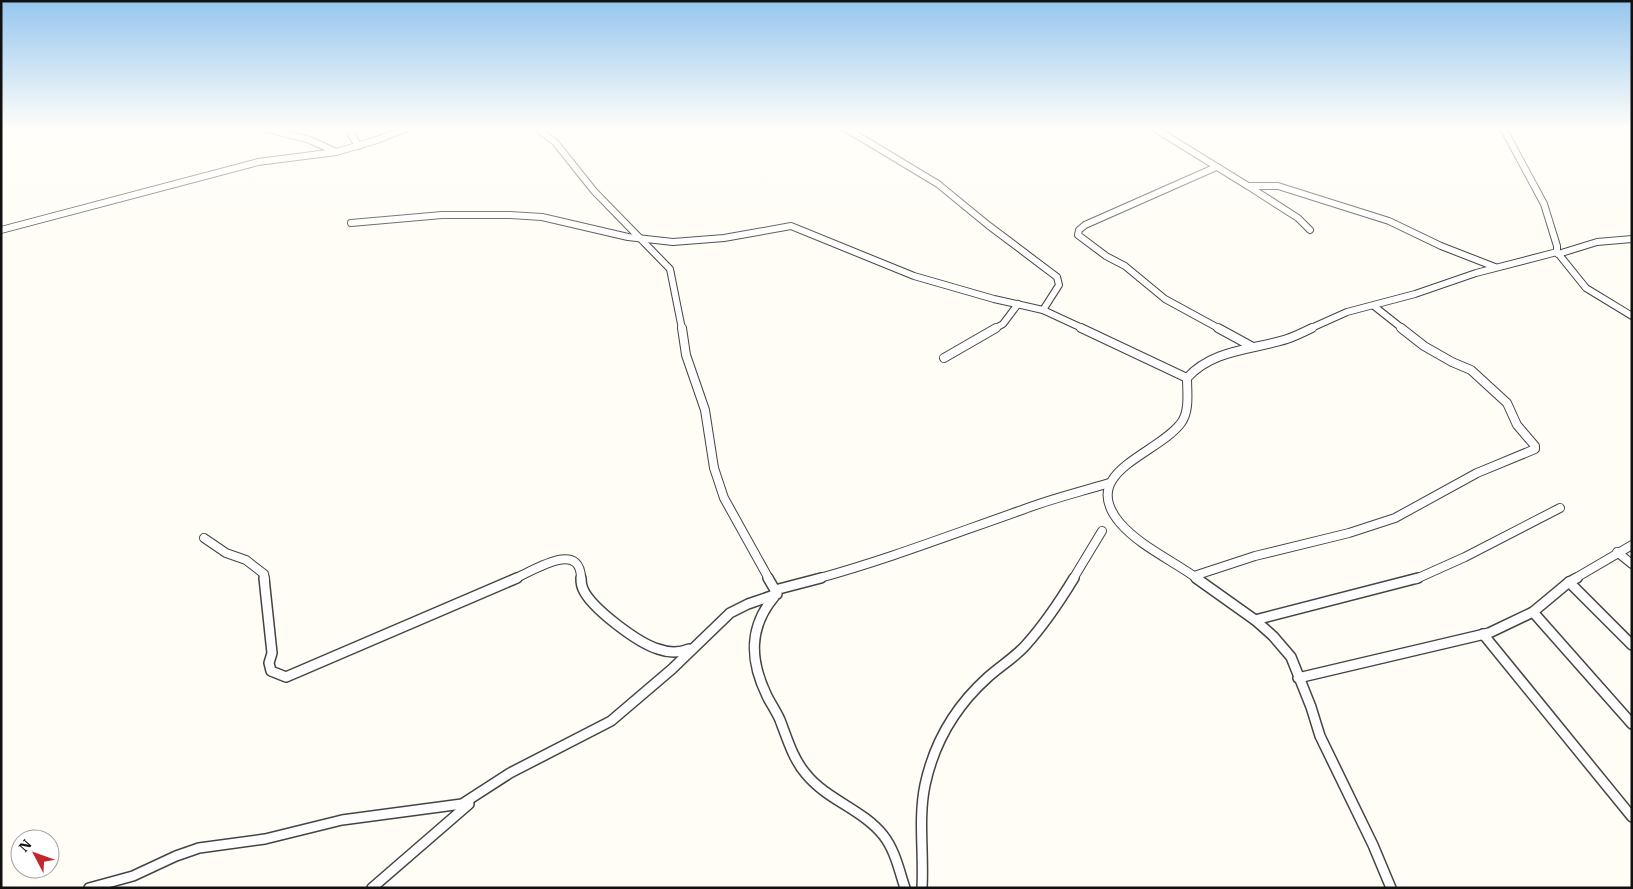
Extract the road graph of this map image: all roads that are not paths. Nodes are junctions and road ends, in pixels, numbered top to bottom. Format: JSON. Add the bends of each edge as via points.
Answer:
{"nodes":[{"id":1,"x":227,"y":169,"type":"edge"},
{"id":2,"x":577,"y":169,"type":"edge"},
{"id":3,"x":914,"y":169,"type":"edge"},
{"id":4,"x":1211,"y":169,"type":"edge"},
{"id":5,"x":1217,"y":169,"type":"edge"},
{"id":6,"x":1525,"y":169,"type":"edge"},
{"id":7,"x":1248,"y":186,"type":"junction"},
{"id":8,"x":351,"y":223,"type":"dead end"},
{"id":9,"x":1,"y":230,"type":"edge"},
{"id":10,"x":1310,"y":230,"type":"dead end"},
{"id":11,"x":640,"y":238,"type":"junction"},
{"id":12,"x":1632,"y":239,"type":"edge"},
{"id":13,"x":1558,"y":253,"type":"junction"},
{"id":14,"x":1495,"y":267,"type":"junction"},
{"id":15,"x":1018,"y":304,"type":"junction"},
{"id":16,"x":1374,"y":306,"type":"junction"},
{"id":17,"x":1043,"y":310,"type":"junction"},
{"id":18,"x":1632,"y":316,"type":"edge"},
{"id":19,"x":1251,"y":346,"type":"junction"},
{"id":20,"x":944,"y":358,"type":"dead end"},
{"id":21,"x":1187,"y":378,"type":"junction"},
{"id":22,"x":1109,"y":483,"type":"junction"},
{"id":23,"x":1560,"y":508,"type":"dead end"},
{"id":24,"x":1102,"y":532,"type":"dead end"},
{"id":25,"x":204,"y":538,"type":"dead end"},
{"id":26,"x":1632,"y":545,"type":"edge"},
{"id":27,"x":1617,"y":552,"type":"junction"},
{"id":28,"x":1632,"y":564,"type":"edge"},
{"id":29,"x":1194,"y":576,"type":"junction"},
{"id":30,"x":1569,"y":582,"type":"junction"},
{"id":31,"x":776,"y":592,"type":"junction"},
{"id":32,"x":1533,"y":612,"type":"junction"},
{"id":33,"x":1254,"y":620,"type":"junction"},
{"id":34,"x":1483,"y":634,"type":"junction"},
{"id":35,"x":1632,"y":645,"type":"edge"},
{"id":36,"x":691,"y":649,"type":"junction"},
{"id":37,"x":1298,"y":678,"type":"junction"},
{"id":38,"x":1632,"y":724,"type":"edge"},
{"id":39,"x":474,"y":799,"type":"junction"},
{"id":40,"x":1632,"y":817,"type":"edge"},
{"id":41,"x":89,"y":888,"type":"edge"},
{"id":42,"x":372,"y":888,"type":"edge"},
{"id":43,"x":905,"y":888,"type":"edge"},
{"id":44,"x":922,"y":888,"type":"edge"},
{"id":45,"x":1391,"y":888,"type":"edge"}],
"edges":[{"from":1,"to":9,"type":"street"},
{"from":2,"to":11,"type":"street"},
{"from":3,"to":17,"type":"street","via":[[938,184],[1057,277],[1059,285]]},
{"from":4,"to":19,"type":"street","via":[[1085,225],[1078,235],[1125,266],[1165,299]]},
{"from":5,"to":7,"type":"street"},
{"from":6,"to":13,"type":"street","via":[[1544,204]]},
{"from":7,"to":10,"type":"street","via":[[1298,218]]},
{"from":7,"to":14,"type":"street","via":[[1278,186],[1297,191],[1389,222]]},
{"from":8,"to":11,"type":"street","via":[[411,216],[510,214],[555,218],[599,231]]},
{"from":11,"to":15,"type":"street","via":[[674,242],[714,240],[797,227],[914,276]]},
{"from":11,"to":31,"type":"street","via":[[670,269],[686,355],[706,410],[714,468],[728,506]]},
{"from":12,"to":13,"type":"street","via":[[1597,242]]},
{"from":13,"to":14,"type":"street"},
{"from":13,"to":18,"type":"street","via":[[1586,288]]},
{"from":14,"to":16,"type":"street"},
{"from":15,"to":17,"type":"street"},
{"from":15,"to":20,"type":"street","via":[[1003,324]]},
{"from":16,"to":19,"type":"street","via":[[1348,312],[1288,339]]},
{"from":16,"to":29,"type":"street","via":[[1424,346],[1471,370],[1507,403],[1535,448],[1477,474],[1395,518]]},
{"from":17,"to":21,"type":"street"},
{"from":19,"to":21,"type":"street","via":[[1220,355],[1196,368]]},
{"from":21,"to":22,"type":"street","via":[[1182,422],[1162,441],[1123,467]]},
{"from":22,"to":29,"type":"street","via":[[1107,497],[1110,508],[1120,523],[1138,540]]},
{"from":22,"to":31,"type":"street","via":[[1023,508],[938,541]]},
{"from":23,"to":33,"type":"street","via":[[1413,580]]},
{"from":24,"to":44,"type":"street","via":[[1062,599],[1040,628],[1025,646],[960,704],[943,732],[933,754],[924,792]]},
{"from":25,"to":36,"type":"street","via":[[226,553],[246,560],[264,574],[272,654],[269,663],[271,671],[277,675],[292,675],[562,558],[575,561],[580,566],[582,588],[591,601],[650,647],[681,653]]},
{"from":26,"to":27,"type":"street"},
{"from":27,"to":28,"type":"street"},
{"from":27,"to":30,"type":"street"},
{"from":29,"to":33,"type":"street"},
{"from":30,"to":32,"type":"street"},
{"from":30,"to":35,"type":"street"},
{"from":31,"to":36,"type":"street","via":[[730,613]]},
{"from":31,"to":43,"type":"street","via":[[763,608],[755,627],[756,664],[766,694],[803,770],[813,782],[869,821],[883,835],[892,850]]},
{"from":32,"to":34,"type":"street"},
{"from":32,"to":38,"type":"street"},
{"from":33,"to":37,"type":"street","via":[[1291,657]]},
{"from":34,"to":37,"type":"street"},
{"from":34,"to":40,"type":"street"},
{"from":36,"to":39,"type":"street","via":[[611,721],[502,777]]},
{"from":37,"to":45,"type":"street","via":[[1320,736],[1374,845]]},
{"from":39,"to":41,"type":"street","via":[[462,804],[342,820],[265,839],[199,848],[133,876]]},
{"from":39,"to":42,"type":"street"}]}
